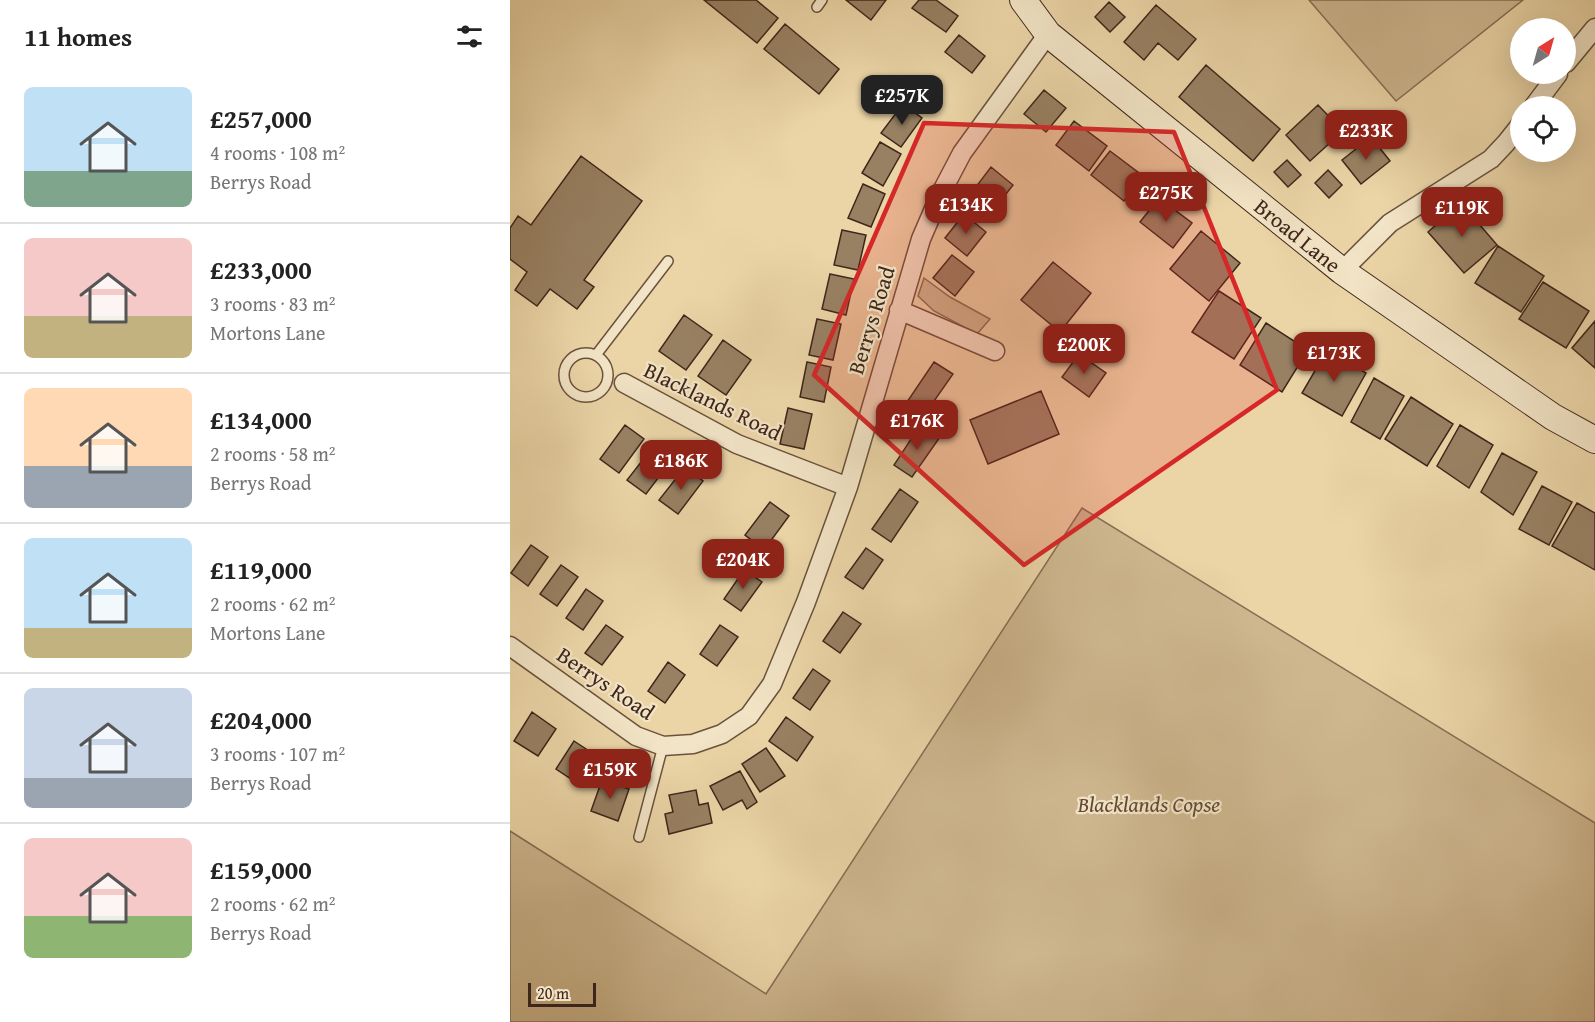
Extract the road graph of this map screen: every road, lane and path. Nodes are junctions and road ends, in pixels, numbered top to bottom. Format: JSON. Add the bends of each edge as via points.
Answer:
{"nodes":[{"id":1,"x":1023,"y":0,"type":"edge"},
{"id":2,"x":1595,"y":28,"type":"edge"},
{"id":3,"x":1048,"y":34,"type":"junction"},
{"id":4,"x":1576,"y":51,"type":"edge"},
{"id":5,"x":1510,"y":138,"type":"edge"},
{"id":6,"x":668,"y":261,"type":"dead end"},
{"id":7,"x":1342,"y":271,"type":"junction"},
{"id":8,"x":899,"y":310,"type":"junction"},
{"id":9,"x":995,"y":351,"type":"dead end"},
{"id":10,"x":596,"y":355,"type":"junction"},
{"id":11,"x":616,"y":382,"type":"junction"},
{"id":12,"x":1595,"y":440,"type":"edge"},
{"id":13,"x":848,"y":487,"type":"junction"},
{"id":14,"x":510,"y":646,"type":"edge"},
{"id":15,"x":663,"y":746,"type":"junction"},
{"id":16,"x":639,"y":837,"type":"dead end"}],
"edges":[{"from":1,"to":3,"type":"street","name":"Broad Lane"},
{"from":2,"to":4,"type":"street"},
{"from":3,"to":7,"type":"street","name":"Broad Lane"},
{"from":3,"to":8,"type":"street","name":"Berrys Road","via":[[962,153],[921,239]]},
{"from":5,"to":7,"type":"street","via":[[1491,159],[1390,223]]},
{"from":6,"to":10,"type":"lane"},
{"from":7,"to":12,"type":"street","name":"Broad Lane","via":[[1553,417]]},
{"from":8,"to":9,"type":"street"},
{"from":8,"to":13,"type":"street","name":"Berrys Road"},
{"from":10,"to":11,"type":"lane"},
{"from":10,"to":11,"type":"lane","via":[[589,352],[574,356],[565,367],[564,382],[573,393],[586,397]]},
{"from":11,"to":13,"type":"street","name":"Blacklands Road","via":[[737,444]]},
{"from":13,"to":15,"type":"street","name":"Berrys Road","via":[[772,684],[749,716],[722,734],[693,744]]},
{"from":14,"to":15,"type":"street","name":"Berrys Road","via":[[636,736]]},
{"from":15,"to":16,"type":"lane"}]}
